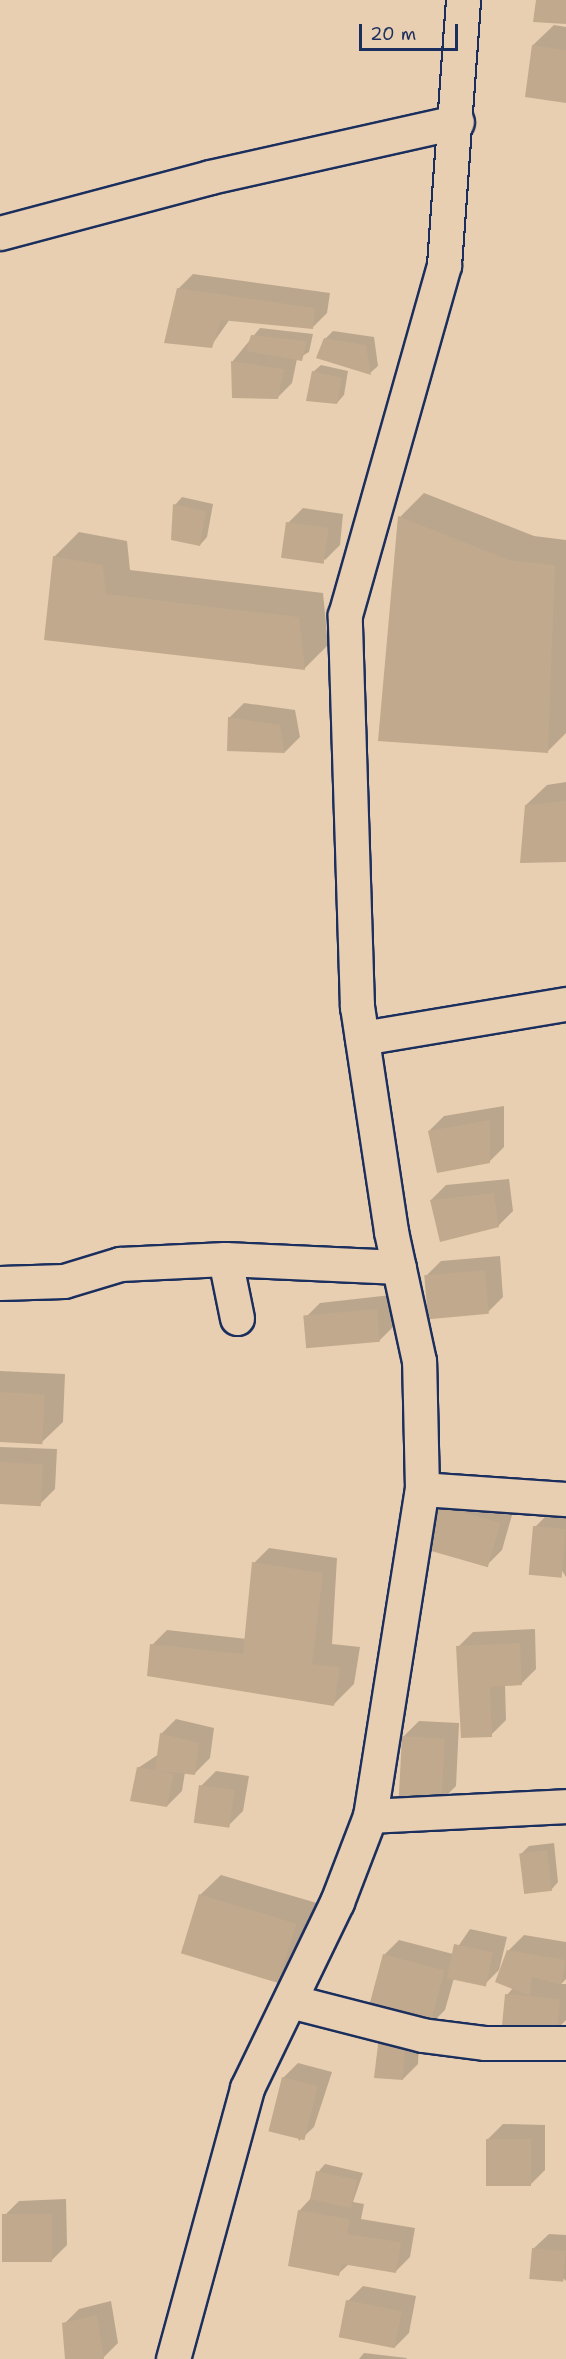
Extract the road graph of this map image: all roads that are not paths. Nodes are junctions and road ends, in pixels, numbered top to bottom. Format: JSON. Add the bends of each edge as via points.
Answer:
{"nodes":[{"id":1,"x":463,"y":0,"type":"edge"},
{"id":2,"x":457,"y":122,"type":"junction"},
{"id":3,"x":0,"y":233,"type":"edge"},
{"id":4,"x":566,"y":1004,"type":"edge"},
{"id":5,"x":362,"y":1038,"type":"junction"},
{"id":6,"x":225,"y":1259,"type":"junction"},
{"id":7,"x":399,"y":1267,"type":"junction"},
{"id":8,"x":0,"y":1283,"type":"edge"},
{"id":9,"x":237,"y":1318,"type":"dead end"},
{"id":10,"x":422,"y":1489,"type":"junction"},
{"id":11,"x":566,"y":1499,"type":"edge"},
{"id":12,"x":566,"y":1806,"type":"edge"},
{"id":13,"x":370,"y":1816,"type":"junction"},
{"id":14,"x":290,"y":2001,"type":"junction"},
{"id":15,"x":566,"y":2043,"type":"edge"},
{"id":16,"x":173,"y":2359,"type":"edge"}],
"edges":[{"from":1,"to":2,"type":"street"},
{"from":2,"to":3,"type":"street","via":[[210,177]]},
{"from":2,"to":5,"type":"street","via":[[444,265],[345,615]]},
{"from":4,"to":5,"type":"street"},
{"from":5,"to":7,"type":"street"},
{"from":6,"to":7,"type":"street"},
{"from":6,"to":8,"type":"street","via":[[120,1264],[64,1281]]},
{"from":6,"to":9,"type":"street"},
{"from":7,"to":10,"type":"street","via":[[419,1361]]},
{"from":10,"to":11,"type":"street"},
{"from":10,"to":13,"type":"street"},
{"from":12,"to":13,"type":"street"},
{"from":13,"to":14,"type":"street","via":[[337,1902]]},
{"from":14,"to":15,"type":"street","via":[[422,2035],[485,2043]]},
{"from":14,"to":16,"type":"street","via":[[247,2088]]}]}
